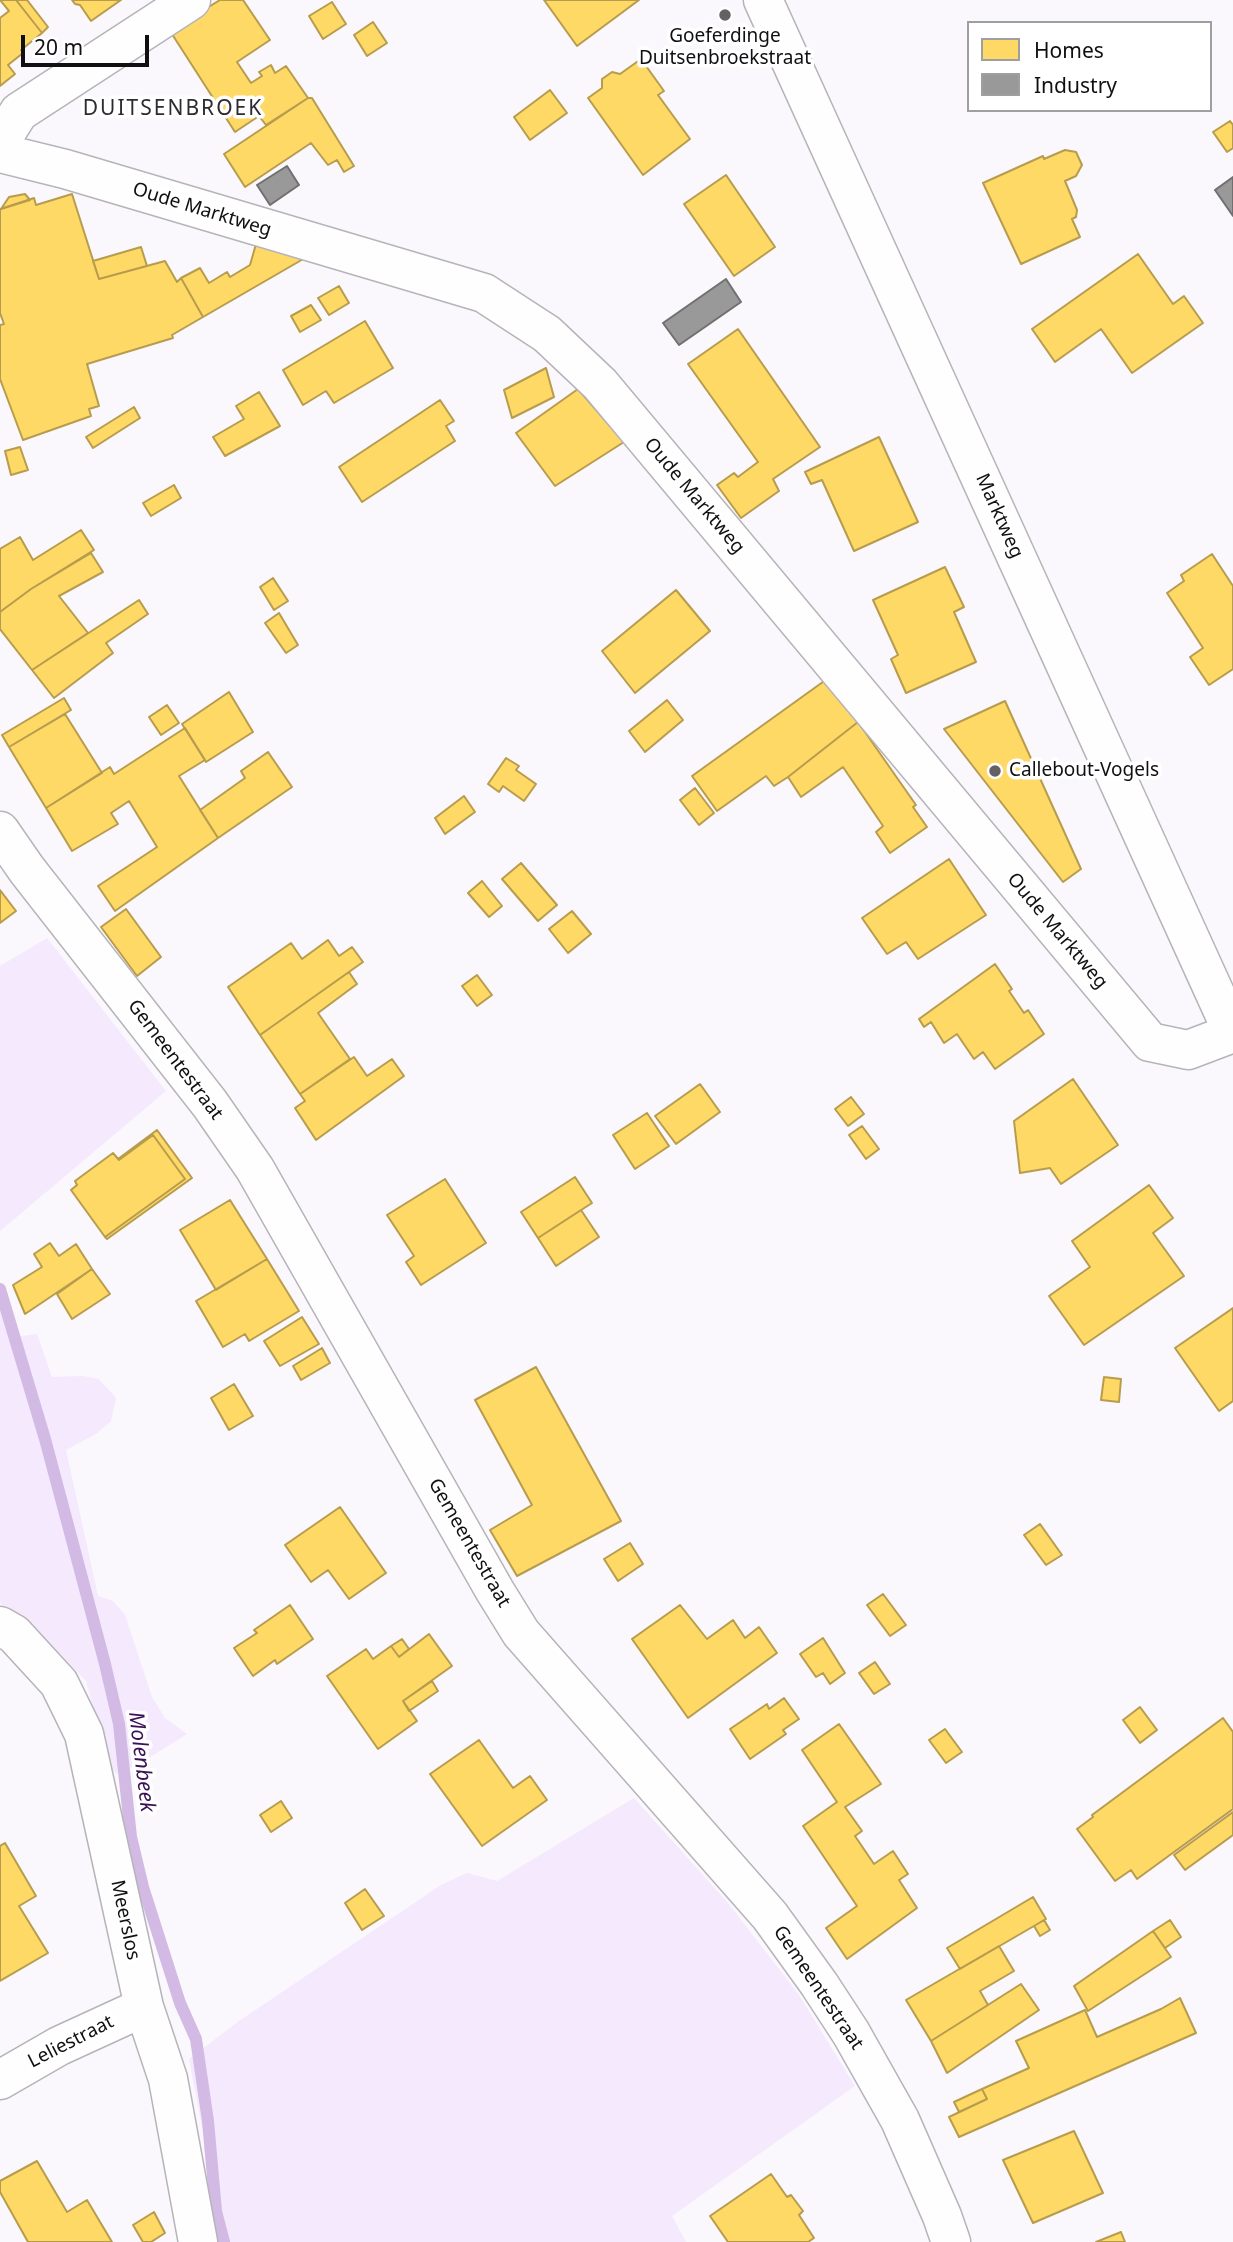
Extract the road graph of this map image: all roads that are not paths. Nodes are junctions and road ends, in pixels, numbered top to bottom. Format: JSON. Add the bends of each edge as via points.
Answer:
{"nodes":[{"id":1,"x":191,"y":0,"type":"edge"},
{"id":2,"x":763,"y":0,"type":"edge"},
{"id":3,"x":0,"y":142,"type":"edge"},
{"id":4,"x":0,"y":153,"type":"edge"},
{"id":5,"x":0,"y":831,"type":"edge"},
{"id":6,"x":1233,"y":1033,"type":"edge"},
{"id":7,"x":0,"y":1626,"type":"edge"},
{"id":8,"x":144,"y":2007,"type":"junction"},
{"id":9,"x":0,"y":2080,"type":"edge"},
{"id":10,"x":198,"y":2242,"type":"edge"},
{"id":11,"x":951,"y":2242,"type":"edge"}],
"edges":[{"from":1,"to":3,"type":"street","via":[[19,112]]},
{"from":2,"to":6,"type":"street","name":"Marktweg"},
{"from":4,"to":6,"type":"street","name":"Oude Marktweg","via":[[484,293],[547,334],[600,384],[1150,1042],[1188,1050]]},
{"from":5,"to":11,"type":"street","name":"Gemeentestraat","via":[[255,1169],[521,1633],[770,1916],[820,1984],[900,2120]]},
{"from":7,"to":8,"type":"street","name":"Meerslos","via":[[14,1634],[59,1683],[84,1734]]},
{"from":8,"to":9,"type":"street","name":"Leliestraat","via":[[59,2046]]},
{"from":8,"to":10,"type":"street","name":"Meerslos","via":[[168,2079]]}]}
